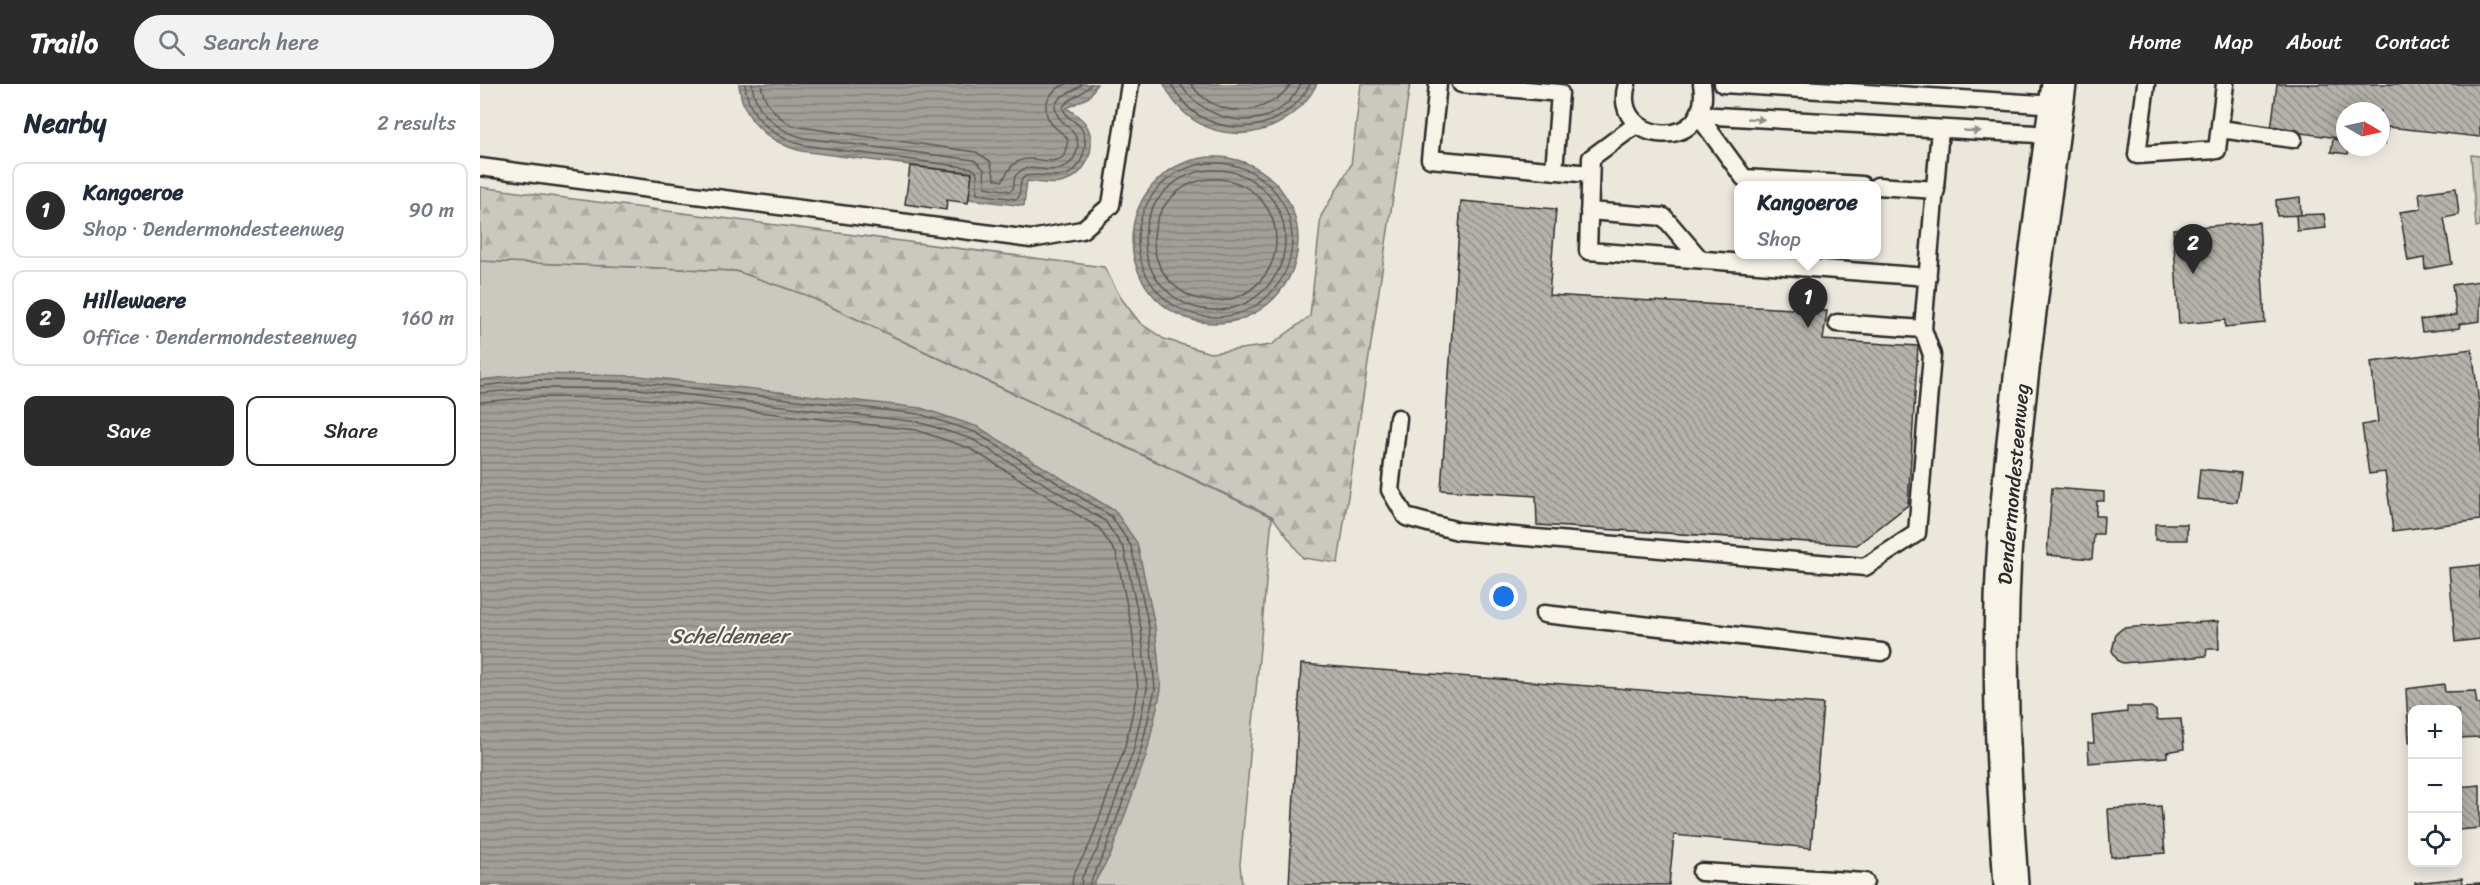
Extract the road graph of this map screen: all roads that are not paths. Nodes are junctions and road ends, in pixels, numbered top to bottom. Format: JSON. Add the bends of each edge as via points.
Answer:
{"nodes":[{"id":1,"x":1130,"y":84,"type":"edge"},
{"id":2,"x":1438,"y":84,"type":"edge"},
{"id":3,"x":1461,"y":84,"type":"edge"},
{"id":4,"x":1627,"y":84,"type":"edge"},
{"id":5,"x":1702,"y":84,"type":"edge"},
{"id":6,"x":1723,"y":84,"type":"edge"},
{"id":7,"x":2146,"y":84,"type":"edge"},
{"id":8,"x":2225,"y":84,"type":"edge"},
{"id":9,"x":1941,"y":91,"type":"edge"},
{"id":10,"x":2056,"y":108,"type":"edge"},
{"id":11,"x":1698,"y":116,"type":"junction"},
{"id":12,"x":1637,"y":124,"type":"junction"},
{"id":13,"x":1940,"y":129,"type":"junction"},
{"id":14,"x":2220,"y":129,"type":"junction"},
{"id":15,"x":2293,"y":139,"type":"dead end"},
{"id":16,"x":480,"y":167,"type":"edge"},
{"id":17,"x":1554,"y":171,"type":"junction"},
{"id":18,"x":1590,"y":174,"type":"junction"},
{"id":19,"x":1788,"y":181,"type":"edge"},
{"id":20,"x":1881,"y":186,"type":"edge"},
{"id":21,"x":1936,"y":190,"type":"junction"},
{"id":22,"x":1589,"y":211,"type":"junction"},
{"id":23,"x":1700,"y":259,"type":"junction"},
{"id":24,"x":1928,"y":277,"type":"junction"},
{"id":25,"x":1837,"y":323,"type":"dead end"},
{"id":26,"x":1923,"y":329,"type":"junction"},
{"id":27,"x":1398,"y":418,"type":"dead end"},
{"id":28,"x":1544,"y":614,"type":"dead end"},
{"id":29,"x":1882,"y":652,"type":"dead end"},
{"id":30,"x":1701,"y":872,"type":"dead end"},
{"id":31,"x":1865,"y":882,"type":"dead end"},
{"id":32,"x":2012,"y":885,"type":"edge"}],
"edges":[{"from":1,"to":16,"type":"lane","via":[[1111,205],[1082,230],[1031,239]]},
{"from":2,"to":17,"type":"lane","via":[[1430,159]]},
{"from":3,"to":17,"type":"lane","via":[[1560,93]]},
{"from":4,"to":12,"type":"lane","via":[[1625,101]]},
{"from":5,"to":11,"type":"lane"},
{"from":6,"to":9,"type":"lane"},
{"from":7,"to":14,"type":"lane","via":[[2137,155],[2217,150]]},
{"from":8,"to":14,"type":"lane"},
{"from":9,"to":10,"type":"lane"},
{"from":13,"to":10,"type":"lane","one_way":true},
{"from":10,"to":32,"type":"main road","name":"Dendermondesteenweg","via":[[2005,541],[2001,719]]},
{"from":11,"to":12,"type":"lane","via":[[1691,125],[1669,135]]},
{"from":11,"to":13,"type":"lane","one_way":true},
{"from":11,"to":19,"type":"lane","via":[[1744,178]]},
{"from":12,"to":18,"type":"lane","via":[[1591,158]]},
{"from":13,"to":21,"type":"lane"},
{"from":14,"to":15,"type":"lane"},
{"from":17,"to":18,"type":"lane"},
{"from":18,"to":22,"type":"lane"},
{"from":20,"to":21,"type":"lane"},
{"from":21,"to":24,"type":"lane"},
{"from":22,"to":23,"type":"lane","via":[[1664,217]]},
{"from":22,"to":23,"type":"lane","via":[[1588,251]]},
{"from":23,"to":24,"type":"lane"},
{"from":24,"to":26,"type":"lane"},
{"from":25,"to":26,"type":"lane"},
{"from":26,"to":27,"type":"lane","via":[[1932,355],[1917,533],[1865,567],[1458,531],[1406,517],[1390,490]]},
{"from":28,"to":29,"type":"lane"},
{"from":30,"to":31,"type":"lane"}]}
